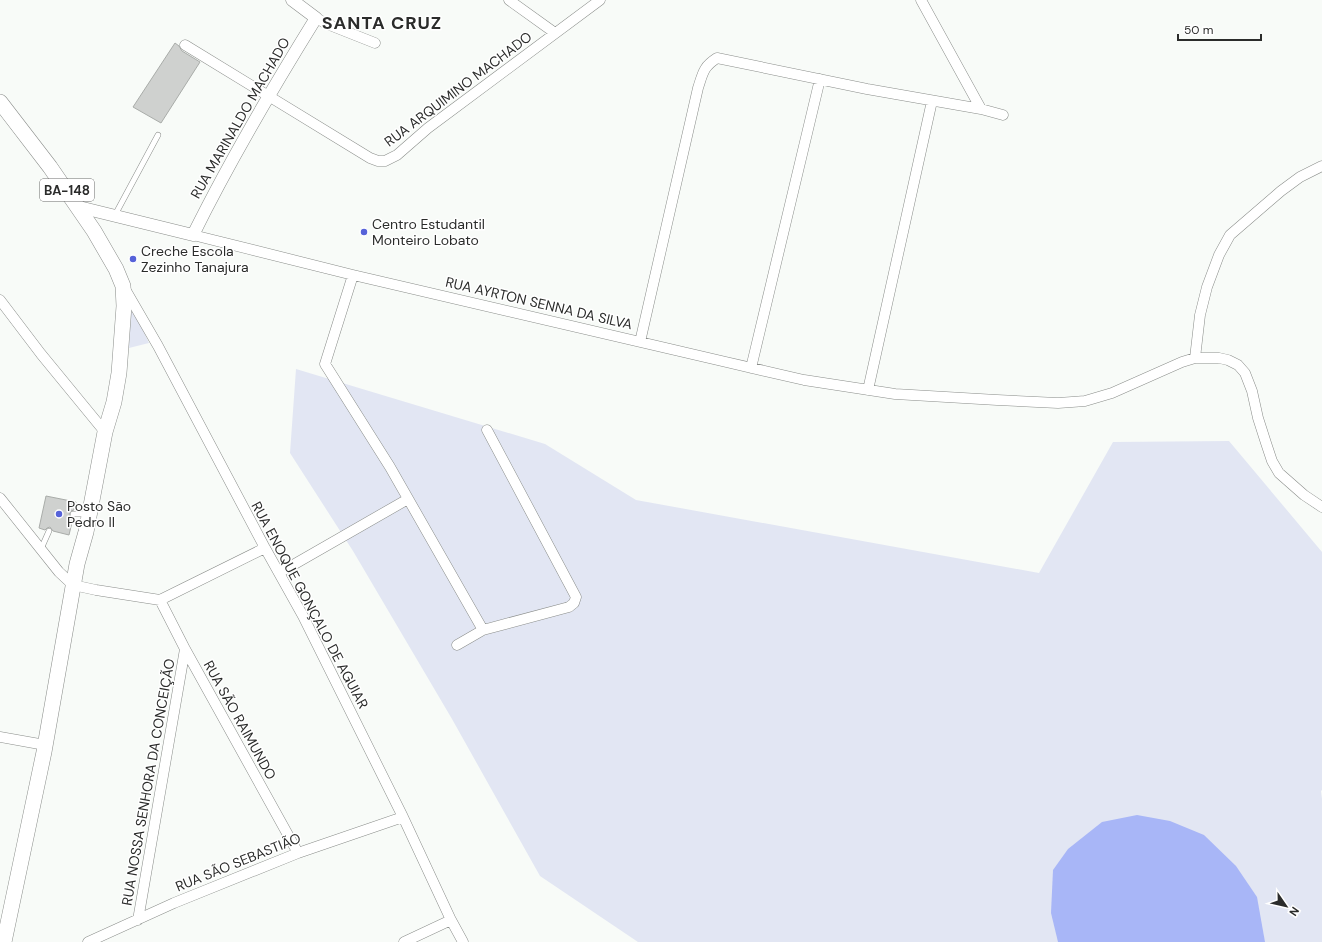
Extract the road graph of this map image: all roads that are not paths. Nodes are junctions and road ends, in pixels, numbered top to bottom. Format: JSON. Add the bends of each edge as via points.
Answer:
{"nodes":[{"id":1,"x":292,"y":0,"type":"edge"},
{"id":2,"x":509,"y":0,"type":"edge"},
{"id":3,"x":600,"y":0,"type":"edge"},
{"id":4,"x":921,"y":0,"type":"edge"},
{"id":5,"x":316,"y":18,"type":"junction"},
{"id":6,"x":555,"y":33,"type":"junction"},
{"id":7,"x":375,"y":43,"type":"dead end"},
{"id":8,"x":185,"y":45,"type":"dead end"},
{"id":9,"x":820,"y":79,"type":"junction"},
{"id":10,"x":269,"y":96,"type":"junction"},
{"id":11,"x":932,"y":101,"type":"junction"},
{"id":12,"x":0,"y":102,"type":"edge"},
{"id":13,"x":982,"y":109,"type":"junction"},
{"id":14,"x":1003,"y":115,"type":"dead end"},
{"id":15,"x":158,"y":135,"type":"dead end"},
{"id":16,"x":1322,"y":166,"type":"edge"},
{"id":17,"x":79,"y":207,"type":"junction"},
{"id":18,"x":114,"y":216,"type":"junction"},
{"id":19,"x":193,"y":235,"type":"junction"},
{"id":20,"x":353,"y":275,"type":"junction"},
{"id":21,"x":123,"y":286,"type":"junction"},
{"id":22,"x":0,"y":300,"type":"edge"},
{"id":23,"x":640,"y":342,"type":"junction"},
{"id":24,"x":1195,"y":358,"type":"junction"},
{"id":25,"x":751,"y":368,"type":"junction"},
{"id":26,"x":868,"y":390,"type":"junction"},
{"id":27,"x":486,"y":430,"type":"dead end"},
{"id":28,"x":105,"y":432,"type":"junction"},
{"id":29,"x":0,"y":498,"type":"edge"},
{"id":30,"x":408,"y":499,"type":"junction"},
{"id":31,"x":1322,"y":507,"type":"edge"},
{"id":32,"x":73,"y":514,"type":"dead end"},
{"id":33,"x":89,"y":514,"type":"junction"},
{"id":34,"x":49,"y":530,"type":"dead end"},
{"id":35,"x":265,"y":548,"type":"junction"},
{"id":36,"x":40,"y":550,"type":"junction"},
{"id":37,"x":279,"y":573,"type":"junction"},
{"id":38,"x":73,"y":585,"type":"junction"},
{"id":39,"x":160,"y":600,"type":"junction"},
{"id":40,"x":483,"y":630,"type":"junction"},
{"id":41,"x":457,"y":645,"type":"dead end"},
{"id":42,"x":185,"y":649,"type":"junction"},
{"id":43,"x":0,"y":737,"type":"edge"},
{"id":44,"x":45,"y":745,"type":"junction"},
{"id":45,"x":402,"y":817,"type":"junction"},
{"id":46,"x":298,"y":853,"type":"junction"},
{"id":47,"x":138,"y":920,"type":"junction"},
{"id":48,"x":451,"y":920,"type":"junction"},
{"id":49,"x":4,"y":942,"type":"edge"},
{"id":50,"x":88,"y":942,"type":"edge"},
{"id":51,"x":404,"y":942,"type":"edge"},
{"id":52,"x":462,"y":942,"type":"edge"}],
"edges":[{"from":1,"to":5,"type":"street"},
{"from":2,"to":6,"type":"street"},
{"from":3,"to":6,"type":"street","name":"RUA ARQUIMINO MACHADO"},
{"from":4,"to":13,"type":"street"},
{"from":5,"to":7,"type":"street"},
{"from":5,"to":10,"type":"street","name":"RUA MARINALDO MACHADO"},
{"from":6,"to":10,"type":"street","name":"RUA ARQUIMINO MACHADO","via":[[428,128],[398,155],[385,161],[370,158]]},
{"from":8,"to":10,"type":"street","name":"RUA ARQUIMINO MACHADO"},
{"from":9,"to":11,"type":"street"},
{"from":9,"to":23,"type":"street","via":[[717,58],[708,63],[698,88]]},
{"from":9,"to":25,"type":"street"},
{"from":10,"to":19,"type":"street","name":"RUA MARINALDO MACHADO"},
{"from":11,"to":13,"type":"street"},
{"from":11,"to":26,"type":"street"},
{"from":12,"to":17,"type":"main road","number":"BA-148"},
{"from":13,"to":14,"type":"street"},
{"from":15,"to":18,"type":"lane"},
{"from":16,"to":24,"type":"street","via":[[1300,177],[1281,191],[1230,235],[1219,254],[1207,287],[1200,315]]},
{"from":17,"to":18,"type":"street","name":"RUA AYRTON SENNA DA SILVA"},
{"from":17,"to":21,"type":"main road","number":"BA-148","via":[[108,253]]},
{"from":18,"to":19,"type":"street","name":"RUA AYRTON SENNA DA SILVA"},
{"from":19,"to":20,"type":"street","name":"RUA AYRTON SENNA DA SILVA"},
{"from":20,"to":23,"type":"street","name":"RUA AYRTON SENNA DA SILVA"},
{"from":20,"to":30,"type":"street","via":[[325,364]]},
{"from":21,"to":28,"type":"main road","via":[[119,373]]},
{"from":21,"to":35,"type":"street","name":"RUA ENOQUE GONÇALO DE AGUIAR","via":[[158,346]]},
{"from":22,"to":28,"type":"street"},
{"from":23,"to":25,"type":"street","name":"RUA AYRTON SENNA DA SILVA"},
{"from":24,"to":26,"type":"street","name":"RUA AYRTON SENNA DA SILVA","via":[[1112,393],[1084,401],[1058,403],[997,400]]},
{"from":24,"to":31,"type":"street","name":"RUA AYRTON SENNA DA SILVA","via":[[1228,360],[1238,365],[1245,373],[1272,461],[1279,473]]},
{"from":25,"to":26,"type":"street","name":"RUA AYRTON SENNA DA SILVA"},
{"from":27,"to":40,"type":"street","via":[[576,597],[574,603],[569,606]]},
{"from":28,"to":33,"type":"main road"},
{"from":29,"to":36,"type":"street"},
{"from":30,"to":37,"type":"street"},
{"from":30,"to":40,"type":"street"},
{"from":32,"to":33,"type":"lane"},
{"from":33,"to":38,"type":"main road"},
{"from":34,"to":36,"type":"lane"},
{"from":35,"to":37,"type":"street","name":"RUA ENOQUE GONÇALO DE AGUIAR"},
{"from":35,"to":39,"type":"street"},
{"from":36,"to":38,"type":"street"},
{"from":37,"to":45,"type":"street","name":"RUA ENOQUE GONÇALO DE AGUIAR","via":[[328,665]]},
{"from":38,"to":39,"type":"street"},
{"from":38,"to":44,"type":"main road"},
{"from":39,"to":42,"type":"street","name":"RUA SÃO RAIMUNDO"},
{"from":40,"to":41,"type":"street"},
{"from":42,"to":46,"type":"street","name":"RUA SÃO RAIMUNDO"},
{"from":42,"to":47,"type":"street","name":"RUA NOSSA SENHORA DA CONCEIÇÃO"},
{"from":43,"to":44,"type":"street"},
{"from":44,"to":49,"type":"main road"},
{"from":45,"to":46,"type":"street","name":"RUA SÃO SEBASTIÃO"},
{"from":45,"to":48,"type":"street","name":"RUA ENOQUE GONÇALO DE AGUIAR"},
{"from":46,"to":47,"type":"street","name":"RUA SÃO SEBASTIÃO"},
{"from":47,"to":50,"type":"street","name":"RUA SÃO SEBASTIÃO"},
{"from":48,"to":51,"type":"street"},
{"from":48,"to":52,"type":"street","name":"RUA ENOQUE GONÇALO DE AGUIAR"}]}
